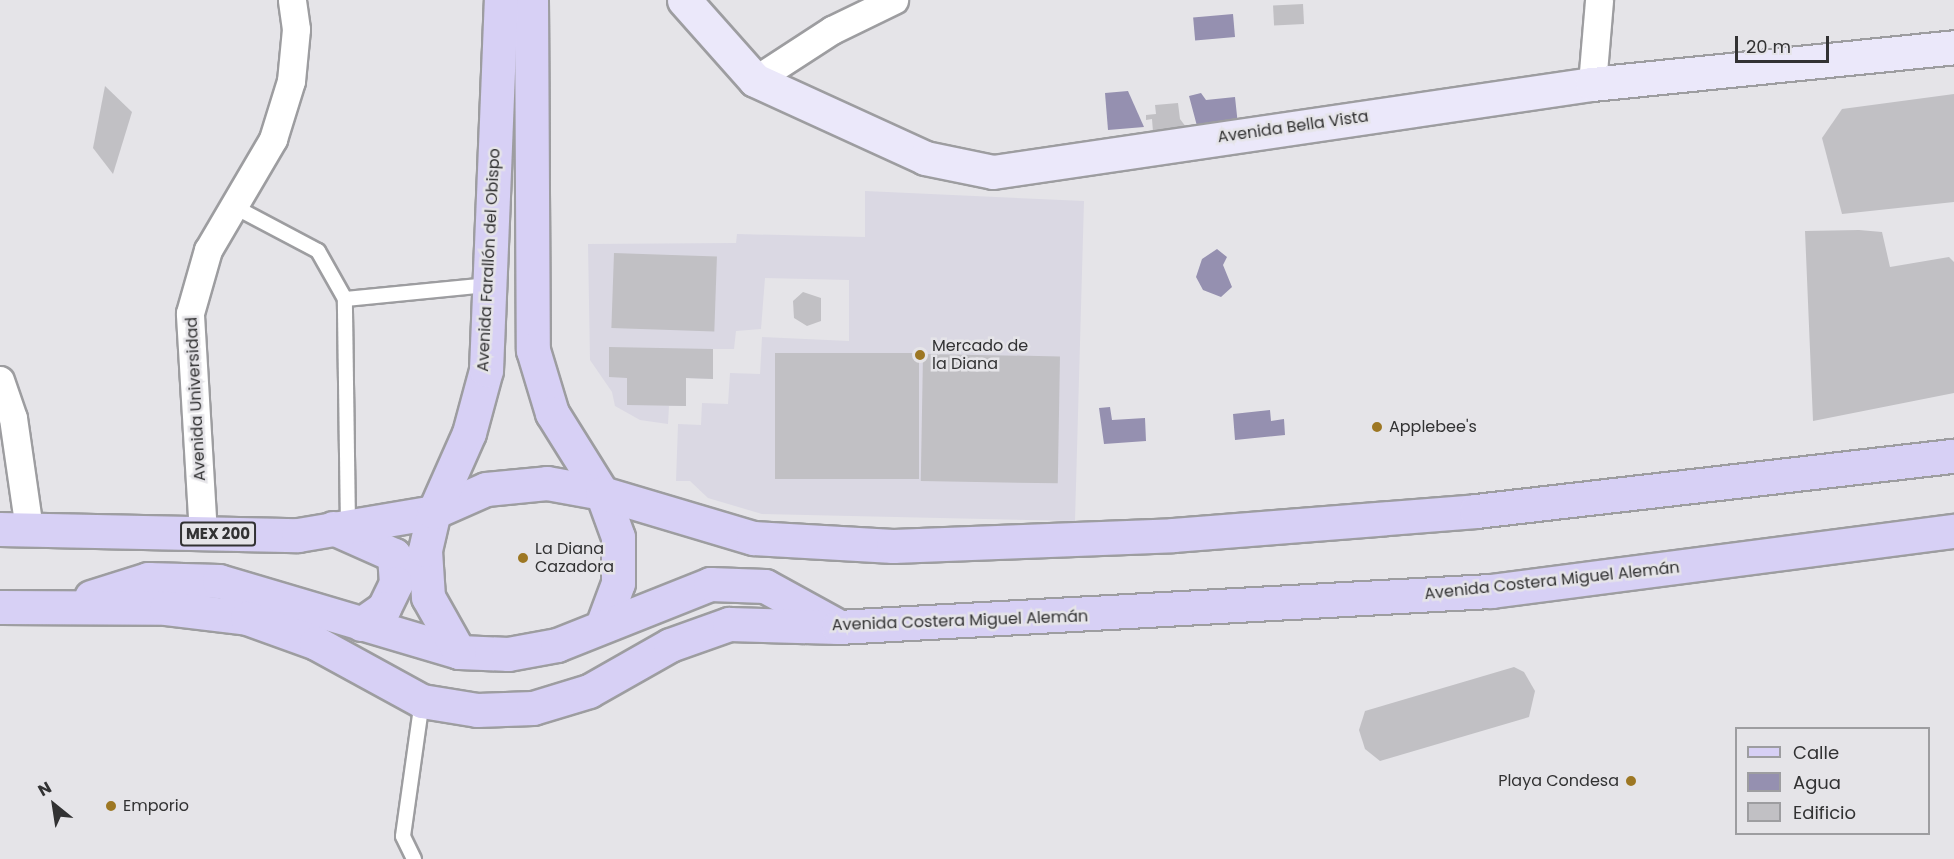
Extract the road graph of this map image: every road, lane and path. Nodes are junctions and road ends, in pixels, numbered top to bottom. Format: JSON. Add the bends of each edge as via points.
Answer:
{"nodes":[{"id":1,"x":292,"y":0,"type":"edge"},
{"id":2,"x":501,"y":0,"type":"edge"},
{"id":3,"x":531,"y":0,"type":"edge"},
{"id":4,"x":684,"y":0,"type":"edge"},
{"id":5,"x":894,"y":0,"type":"edge"},
{"id":6,"x":1599,"y":0,"type":"edge"},
{"id":7,"x":1954,"y":47,"type":"edge"},
{"id":8,"x":755,"y":80,"type":"junction"},
{"id":9,"x":1592,"y":84,"type":"junction"},
{"id":10,"x":233,"y":206,"type":"junction"},
{"id":11,"x":488,"y":285,"type":"junction"},
{"id":12,"x":345,"y":299,"type":"junction"},
{"id":13,"x":0,"y":380,"type":"edge"},
{"id":14,"x":1954,"y":456,"type":"edge"},
{"id":15,"x":602,"y":494,"type":"junction"},
{"id":16,"x":434,"y":512,"type":"junction"},
{"id":17,"x":340,"y":527,"type":"junction"},
{"id":18,"x":14,"y":529,"type":"edge"},
{"id":19,"x":1954,"y":531,"type":"edge"},
{"id":20,"x":203,"y":534,"type":"junction"},
{"id":21,"x":63,"y":606,"type":"junction"},
{"id":22,"x":0,"y":607,"type":"edge"},
{"id":23,"x":362,"y":624,"type":"junction"},
{"id":24,"x":602,"y":626,"type":"junction"},
{"id":25,"x":838,"y":627,"type":"junction"},
{"id":26,"x":459,"y":652,"type":"junction"},
{"id":27,"x":422,"y":701,"type":"junction"},
{"id":28,"x":403,"y":836,"type":"junction"},
{"id":29,"x":401,"y":859,"type":"edge"},
{"id":30,"x":414,"y":859,"type":"edge"}],
"edges":[{"from":1,"to":10,"type":"street","name":"Avenida Universidad","via":[[296,29],[291,81],[273,139]]},
{"from":2,"to":11,"type":"main road","name":"Avenida Farallón del Obispo"},
{"from":3,"to":15,"type":"main road","via":[[533,350],[552,413]]},
{"from":4,"to":8,"type":"main road","name":"Avenida Bella Vista"},
{"from":5,"to":8,"type":"street","via":[[832,30]]},
{"from":6,"to":9,"type":"street"},
{"from":7,"to":9,"type":"main road","name":"Avenida Bella Vista"},
{"from":8,"to":9,"type":"main road","name":"Avenida Bella Vista","via":[[925,158],[993,172]]},
{"from":10,"to":12,"type":"lane","via":[[318,251]]},
{"from":10,"to":20,"type":"street","name":"Avenida Universidad","via":[[208,250],[190,313]]},
{"from":11,"to":12,"type":"lane"},
{"from":11,"to":16,"type":"main road","name":"Avenida Farallón del Obispo","via":[[486,370],[469,433]]},
{"from":12,"to":17,"type":"lane"},
{"from":13,"to":18,"type":"street","via":[[13,418]]},
{"from":14,"to":15,"type":"main road","via":[[1476,511],[1173,535],[892,546],[753,538]]},
{"from":15,"to":16,"type":"main road","via":[[547,483],[486,489]]},
{"from":15,"to":24,"type":"main road","via":[[618,537],[618,583]]},
{"from":16,"to":17,"type":"main road","number":"MEX 200"},
{"from":16,"to":26,"type":"main road","via":[[425,550],[428,597]]},
{"from":17,"to":20,"type":"main road","number":"MEX 200","via":[[298,535]]},
{"from":17,"to":23,"type":"main road","via":[[394,555],[396,583],[384,608]]},
{"from":18,"to":20,"type":"main road","number":"MEX 200"},
{"from":19,"to":25,"type":"main road","name":"Avenida Costera Miguel Alemán","via":[[1491,591]]},
{"from":21,"to":22,"type":"main road","name":"Avenida Costera Miguel Alemán"},
{"from":21,"to":23,"type":"main road","via":[[148,579],[219,581]]},
{"from":21,"to":27,"type":"main road","name":"Avenida Costera Miguel Alemán","via":[[166,608],[247,618],[316,643]]},
{"from":23,"to":26,"type":"main road"},
{"from":24,"to":25,"type":"main road","via":[[710,584],[765,585]]},
{"from":24,"to":26,"type":"main road","via":[[556,645],[508,654]]},
{"from":25,"to":27,"type":"main road","name":"Avenida Costera Miguel Alemán","via":[[729,624],[670,645],[589,691],[533,708],[477,710]]},
{"from":27,"to":28,"type":"lane"},
{"from":28,"to":29,"type":"lane"},
{"from":28,"to":30,"type":"lane"}]}
